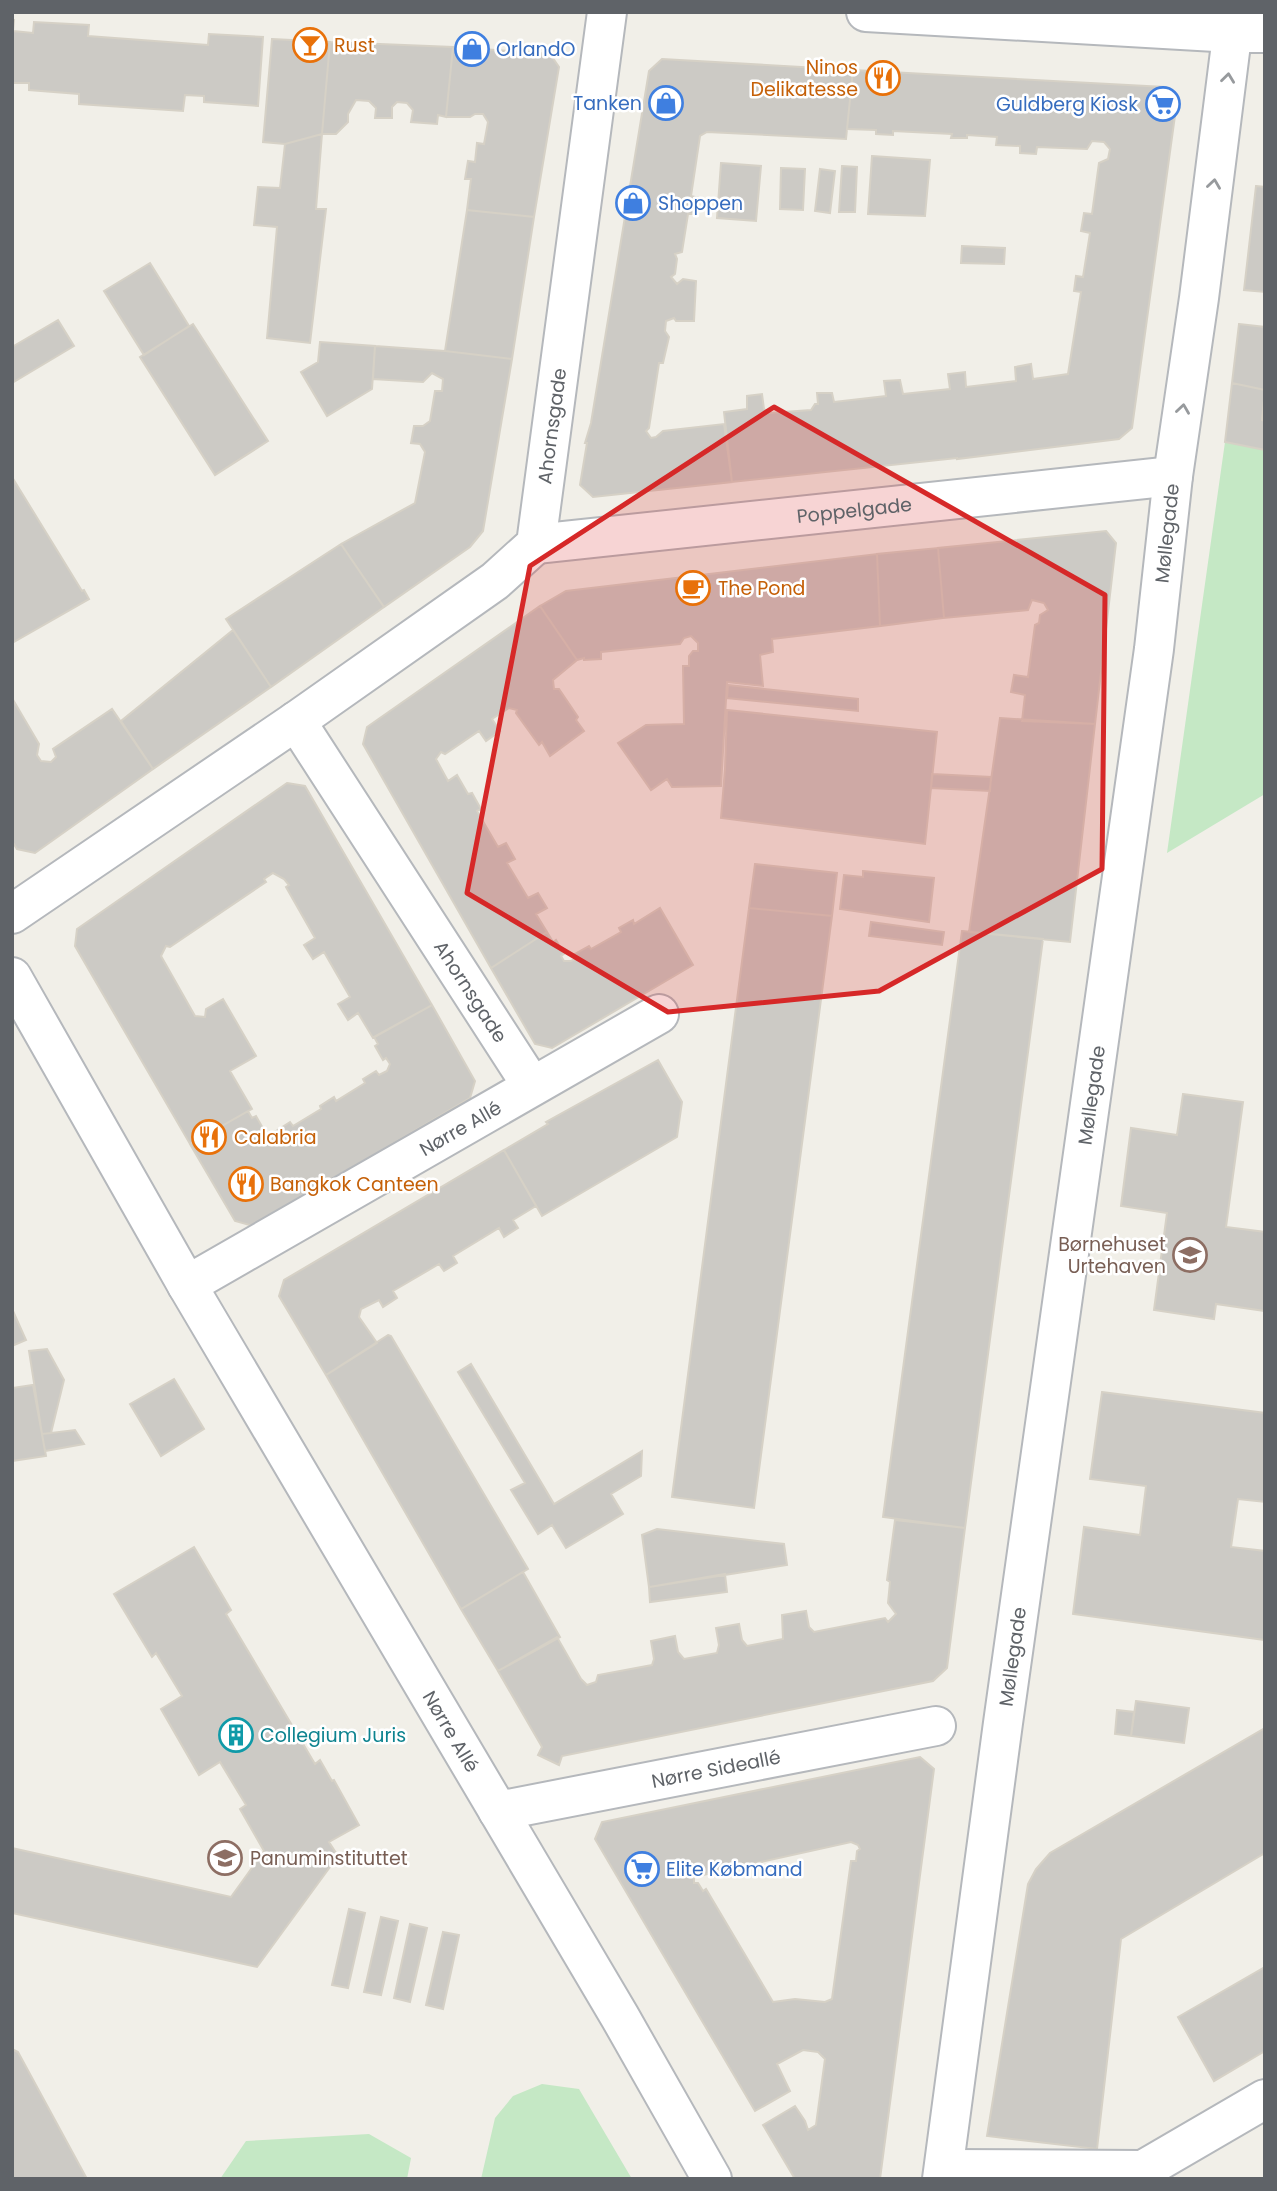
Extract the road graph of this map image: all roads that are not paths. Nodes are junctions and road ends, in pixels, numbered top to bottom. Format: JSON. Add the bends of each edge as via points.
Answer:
{"nodes":[{"id":1,"x":607,"y":12,"type":"edge"},
{"id":2,"x":866,"y":12,"type":"edge"},
{"id":3,"x":1244,"y":26,"type":"edge"},
{"id":4,"x":1173,"y":476,"type":"junction"},
{"id":5,"x":536,"y":544,"type":"junction"},
{"id":6,"x":296,"y":721,"type":"junction"},
{"id":7,"x":12,"y":914,"type":"edge"},
{"id":8,"x":12,"y":977,"type":"edge"},
{"id":9,"x":659,"y":1014,"type":"dead end"},
{"id":10,"x":532,"y":1086,"type":"junction"},
{"id":11,"x":187,"y":1285,"type":"junction"},
{"id":12,"x":936,"y":1726,"type":"dead end"},
{"id":13,"x":498,"y":1811,"type":"junction"},
{"id":14,"x":1265,"y":2099,"type":"edge"},
{"id":15,"x":943,"y":2174,"type":"edge"},
{"id":16,"x":1146,"y":2174,"type":"edge"},
{"id":17,"x":712,"y":2179,"type":"edge"}],
"edges":[{"from":1,"to":5,"type":"street","name":"Ahornsgade"},
{"from":2,"to":3,"type":"street"},
{"from":4,"to":3,"type":"street","name":"Møllegade","one_way":true},
{"from":4,"to":5,"type":"street","name":"Poppelgade"},
{"from":4,"to":15,"type":"street","name":"Møllegade","via":[[1154,649]]},
{"from":5,"to":6,"type":"street","via":[[495,581]]},
{"from":6,"to":7,"type":"street"},
{"from":6,"to":10,"type":"street","name":"Ahornsgade"},
{"from":8,"to":11,"type":"street","name":"Nørre Allé"},
{"from":9,"to":10,"type":"street","name":"Nørre Allé"},
{"from":10,"to":11,"type":"street","name":"Nørre Allé"},
{"from":11,"to":13,"type":"street","name":"Nørre Allé"},
{"from":12,"to":13,"type":"street","name":"Nørre Sideallé"},
{"from":13,"to":17,"type":"street","name":"Nørre Allé"},
{"from":14,"to":16,"type":"street"},
{"from":15,"to":16,"type":"street"}]}
